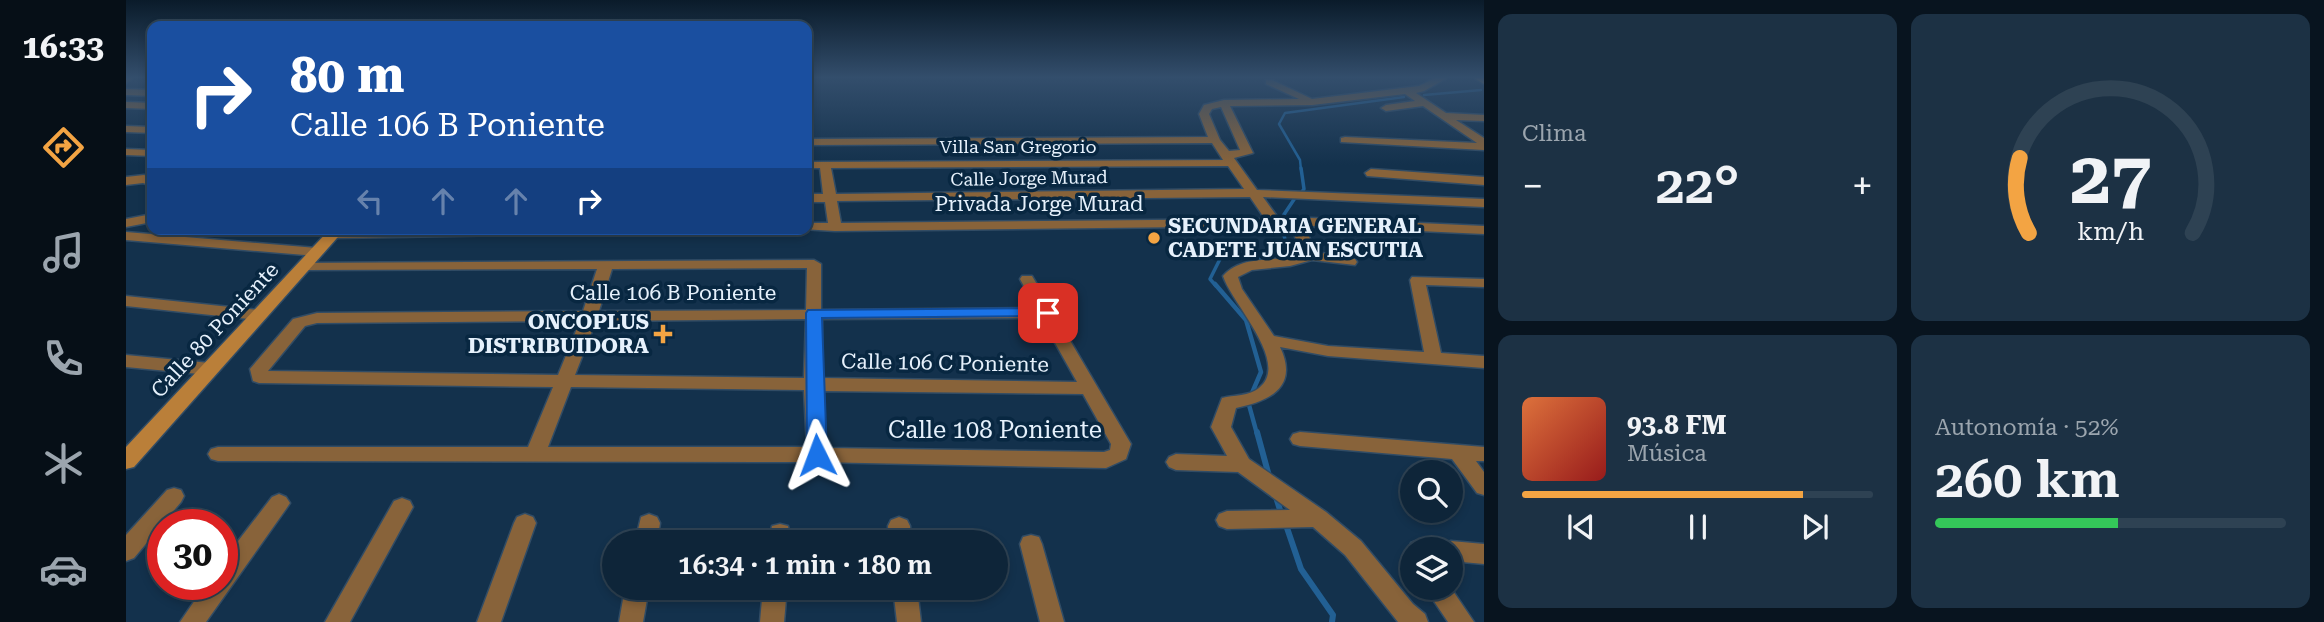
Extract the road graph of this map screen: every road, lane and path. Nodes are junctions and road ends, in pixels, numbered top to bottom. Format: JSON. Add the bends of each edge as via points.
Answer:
{"nodes":[{"id":1,"x":1208,"y":107,"type":"edge"},
{"id":2,"x":1226,"y":107,"type":"edge"},
{"id":3,"x":1393,"y":107,"type":"edge"},
{"id":4,"x":1431,"y":107,"type":"edge"},
{"id":5,"x":1386,"y":108,"type":"dead end"},
{"id":6,"x":1445,"y":116,"type":"junction"},
{"id":7,"x":1484,"y":117,"type":"edge"},
{"id":8,"x":126,"y":129,"type":"edge"},
{"id":9,"x":147,"y":130,"type":"edge"},
{"id":10,"x":1215,"y":139,"type":"junction"},
{"id":11,"x":1345,"y":140,"type":"dead end"},
{"id":12,"x":812,"y":142,"type":"edge"},
{"id":13,"x":850,"y":142,"type":"junction"},
{"id":14,"x":1484,"y":145,"type":"edge"},
{"id":15,"x":126,"y":152,"type":"edge"},
{"id":16,"x":147,"y":153,"type":"edge"},
{"id":17,"x":1228,"y":159,"type":"junction"},
{"id":18,"x":825,"y":164,"type":"junction"},
{"id":19,"x":812,"y":165,"type":"edge"},
{"id":20,"x":854,"y":165,"type":"junction"},
{"id":21,"x":1371,"y":173,"type":"dead end"},
{"id":22,"x":147,"y":180,"type":"edge"},
{"id":23,"x":126,"y":181,"type":"edge"},
{"id":24,"x":1484,"y":181,"type":"edge"},
{"id":25,"x":1251,"y":193,"type":"junction"},
{"id":26,"x":829,"y":197,"type":"junction"},
{"id":27,"x":812,"y":198,"type":"edge"},
{"id":28,"x":1484,"y":204,"type":"edge"},
{"id":29,"x":1064,"y":210,"type":"junction"},
{"id":30,"x":147,"y":219,"type":"edge"},
{"id":31,"x":126,"y":223,"type":"edge"},
{"id":32,"x":835,"y":227,"type":"junction"},
{"id":33,"x":812,"y":228,"type":"edge"},
{"id":34,"x":1484,"y":230,"type":"edge"},
{"id":35,"x":332,"y":235,"type":"edge"},
{"id":36,"x":126,"y":236,"type":"edge"},
{"id":37,"x":1310,"y":255,"type":"junction"},
{"id":38,"x":311,"y":259,"type":"junction"},
{"id":39,"x":1350,"y":262,"type":"dead end"},
{"id":40,"x":606,"y":265,"type":"junction"},
{"id":41,"x":1027,"y":279,"type":"dead end"},
{"id":42,"x":1484,"y":283,"type":"edge"},
{"id":43,"x":126,"y":301,"type":"edge"},
{"id":44,"x":814,"y":313,"type":"junction"},
{"id":45,"x":1048,"y":313,"type":"junction"},
{"id":46,"x":258,"y":315,"type":"junction"},
{"id":47,"x":590,"y":315,"type":"junction"},
{"id":48,"x":1269,"y":340,"type":"junction"},
{"id":49,"x":1434,"y":359,"type":"junction"},
{"id":50,"x":126,"y":361,"type":"edge"},
{"id":51,"x":1484,"y":362,"type":"edge"},
{"id":52,"x":210,"y":369,"type":"junction"},
{"id":53,"x":259,"y":369,"type":"joint"},
{"id":54,"x":564,"y":380,"type":"junction"},
{"id":55,"x":813,"y":384,"type":"junction"},
{"id":56,"x":1091,"y":388,"type":"junction"},
{"id":57,"x":1300,"y":439,"type":"dead end"},
{"id":58,"x":1458,"y":452,"type":"junction"},
{"id":59,"x":218,"y":454,"type":"dead end"},
{"id":60,"x":1484,"y":454,"type":"edge"},
{"id":61,"x":535,"y":455,"type":"junction"},
{"id":62,"x":817,"y":455,"type":"junction"},
{"id":63,"x":126,"y":461,"type":"edge"},
{"id":64,"x":1176,"y":462,"type":"dead end"},
{"id":65,"x":1241,"y":464,"type":"junction"},
{"id":66,"x":1484,"y":487,"type":"edge"},
{"id":67,"x":174,"y":496,"type":"dead end"},
{"id":68,"x":279,"y":503,"type":"dead end"},
{"id":69,"x":402,"y":508,"type":"dead end"},
{"id":70,"x":1318,"y":518,"type":"junction"},
{"id":71,"x":1227,"y":520,"type":"dead end"},
{"id":72,"x":525,"y":523,"type":"dead end"},
{"id":73,"x":1031,"y":544,"type":"dead end"},
{"id":74,"x":126,"y":551,"type":"edge"},
{"id":75,"x":1463,"y":552,"type":"edge"},
{"id":76,"x":1484,"y":554,"type":"edge"},
{"id":77,"x":238,"y":560,"type":"edge"},
{"id":78,"x":208,"y":600,"type":"edge"},
{"id":79,"x":635,"y":600,"type":"edge"},
{"id":80,"x":774,"y":600,"type":"edge"},
{"id":81,"x":906,"y":600,"type":"edge"},
{"id":82,"x":1446,"y":600,"type":"edge"},
{"id":83,"x":192,"y":622,"type":"edge"},
{"id":84,"x":337,"y":622,"type":"edge"},
{"id":85,"x":489,"y":622,"type":"edge"},
{"id":86,"x":631,"y":622,"type":"edge"},
{"id":87,"x":772,"y":622,"type":"edge"},
{"id":88,"x":909,"y":622,"type":"edge"},
{"id":89,"x":1052,"y":622,"type":"edge"},
{"id":90,"x":1416,"y":622,"type":"edge"},
{"id":91,"x":1462,"y":622,"type":"edge"}],
"edges":[{"from":1,"to":10,"type":"street","via":[[1204,114]]},
{"from":2,"to":17,"type":"street","via":[[1247,153]]},
{"from":3,"to":5,"type":"street"},
{"from":4,"to":6,"type":"street"},
{"from":6,"to":7,"type":"street"},
{"from":6,"to":14,"type":"street"},
{"from":8,"to":9,"type":"street"},
{"from":10,"to":13,"type":"street"},
{"from":10,"to":17,"type":"street"},
{"from":11,"to":14,"type":"street"},
{"from":12,"to":13,"type":"street"},
{"from":13,"to":20,"type":"street"},
{"from":15,"to":16,"type":"street"},
{"from":17,"to":20,"type":"street","name":"Villa San Gregorio"},
{"from":17,"to":25,"type":"street"},
{"from":18,"to":19,"type":"street","name":"Villa San Gregorio"},
{"from":18,"to":20,"type":"street","name":"Villa San Gregorio"},
{"from":18,"to":26,"type":"street"},
{"from":21,"to":24,"type":"street"},
{"from":22,"to":23,"type":"street"},
{"from":25,"to":28,"type":"street"},
{"from":25,"to":29,"type":"street","name":"Calle Jorge Murad"},
{"from":25,"to":29,"type":"street","name":"Privada Jorge Murad","via":[[1272,223]]},
{"from":26,"to":27,"type":"street","name":"Calle Jorge Murad"},
{"from":26,"to":29,"type":"street","name":"Calle Jorge Murad"},
{"from":26,"to":32,"type":"street"},
{"from":29,"to":32,"type":"street","name":"Privada Jorge Murad"},
{"from":30,"to":31,"type":"street"},
{"from":32,"to":33,"type":"street","name":"Privada Jorge Murad"},
{"from":34,"to":37,"type":"street","via":[[1311,222],[1299,230]]},
{"from":35,"to":38,"type":"street","name":"Calle 80 Poniente"},
{"from":36,"to":38,"type":"street"},
{"from":37,"to":39,"type":"street"},
{"from":37,"to":48,"type":"street","via":[[1238,269],[1230,276],[1232,289]]},
{"from":38,"to":40,"type":"street"},
{"from":38,"to":46,"type":"street","name":"Calle 80 Poniente"},
{"from":40,"to":44,"type":"street","via":[[814,264]]},
{"from":40,"to":47,"type":"street"},
{"from":41,"to":45,"type":"street"},
{"from":42,"to":49,"type":"street","via":[[1417,280]]},
{"from":43,"to":46,"type":"street"},
{"from":44,"to":45,"type":"street","name":"Calle 106 B Poniente"},
{"from":44,"to":47,"type":"street","name":"Calle 106 B Poniente"},
{"from":44,"to":55,"type":"street"},
{"from":45,"to":56,"type":"street"},
{"from":46,"to":52,"type":"street","name":"Calle 80 Poniente"},
{"from":47,"to":53,"type":"street","name":"Calle 106 B Poniente","via":[[317,318],[299,322]]},
{"from":47,"to":54,"type":"street"},
{"from":48,"to":49,"type":"street","via":[[1328,351]]},
{"from":48,"to":65,"type":"street","via":[[1279,365],[1276,382],[1263,394],[1228,403],[1221,427]]},
{"from":49,"to":51,"type":"street"},
{"from":50,"to":52,"type":"street"},
{"from":52,"to":63,"type":"street","name":"Calle 80 Poniente"},
{"from":53,"to":54,"type":"street","name":"Calle 106 C Poniente","via":[[259,377],[268,378]]},
{"from":54,"to":55,"type":"street","name":"Calle 106 C Poniente"},
{"from":54,"to":61,"type":"street"},
{"from":55,"to":56,"type":"street","name":"Calle 106 C Poniente"},
{"from":55,"to":62,"type":"street"},
{"from":56,"to":62,"type":"street","name":"Calle 108 Poniente","via":[[1121,444],[1119,454],[1106,460]]},
{"from":57,"to":58,"type":"street"},
{"from":58,"to":60,"type":"street"},
{"from":58,"to":66,"type":"street"},
{"from":59,"to":61,"type":"street","name":"Calle 108 Poniente"},
{"from":61,"to":62,"type":"street","name":"Calle 108 Poniente"},
{"from":64,"to":65,"type":"street"},
{"from":65,"to":70,"type":"street"},
{"from":67,"to":74,"type":"street"},
{"from":68,"to":77,"type":"street"},
{"from":69,"to":84,"type":"street"},
{"from":70,"to":71,"type":"street"},
{"from":70,"to":90,"type":"street","via":[[1353,548]]},
{"from":72,"to":85,"type":"street"},
{"from":73,"to":89,"type":"street"},
{"from":75,"to":76,"type":"street"},
{"from":78,"to":83,"type":"street"},
{"from":79,"to":86,"type":"street"},
{"from":80,"to":87,"type":"street"},
{"from":81,"to":88,"type":"street"},
{"from":82,"to":91,"type":"street"}]}
